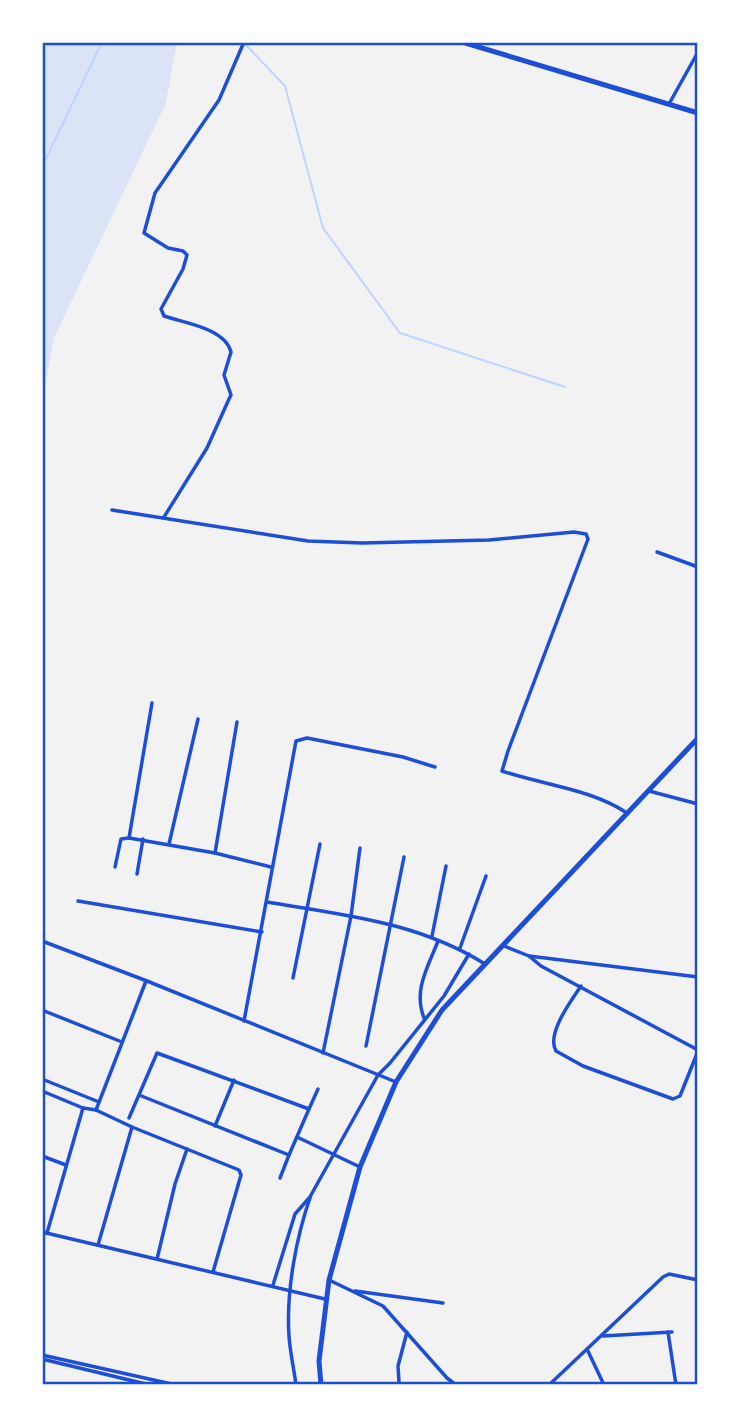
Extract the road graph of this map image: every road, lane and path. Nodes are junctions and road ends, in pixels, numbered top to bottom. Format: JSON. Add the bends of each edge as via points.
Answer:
{"nodes":[{"id":1,"x":244,"y":42,"type":"edge"},
{"id":2,"x":462,"y":42,"type":"edge"},
{"id":3,"x":698,"y":52,"type":"edge"},
{"id":4,"x":669,"y":104,"type":"junction"},
{"id":5,"x":698,"y":113,"type":"edge"},
{"id":6,"x":112,"y":510,"type":"dead end"},
{"id":7,"x":164,"y":517,"type":"junction"},
{"id":8,"x":657,"y":552,"type":"dead end"},
{"id":9,"x":698,"y":567,"type":"edge"},
{"id":10,"x":152,"y":703,"type":"dead end"},
{"id":11,"x":198,"y":719,"type":"dead end"},
{"id":12,"x":237,"y":722,"type":"dead end"},
{"id":13,"x":698,"y":738,"type":"edge"},
{"id":14,"x":435,"y":766,"type":"dead end"},
{"id":15,"x":649,"y":790,"type":"junction"},
{"id":16,"x":698,"y":804,"type":"edge"},
{"id":17,"x":628,"y":813,"type":"junction"},
{"id":18,"x":129,"y":838,"type":"junction"},
{"id":19,"x":143,"y":839,"type":"junction"},
{"id":20,"x":169,"y":844,"type":"junction"},
{"id":21,"x":320,"y":844,"type":"dead end"},
{"id":22,"x":360,"y":848,"type":"dead end"},
{"id":23,"x":215,"y":853,"type":"junction"},
{"id":24,"x":404,"y":857,"type":"dead end"},
{"id":25,"x":446,"y":866,"type":"dead end"},
{"id":26,"x":115,"y":867,"type":"dead end"},
{"id":27,"x":271,"y":867,"type":"junction"},
{"id":28,"x":137,"y":874,"type":"dead end"},
{"id":29,"x":486,"y":876,"type":"dead end"},
{"id":30,"x":78,"y":901,"type":"dead end"},
{"id":31,"x":267,"y":902,"type":"junction"},
{"id":32,"x":305,"y":908,"type":"junction"},
{"id":33,"x":351,"y":916,"type":"junction"},
{"id":34,"x":392,"y":923,"type":"junction"},
{"id":35,"x":262,"y":932,"type":"junction"},
{"id":36,"x":432,"y":936,"type":"junction"},
{"id":37,"x":438,"y":941,"type":"junction"},
{"id":38,"x":42,"y":942,"type":"edge"},
{"id":39,"x":502,"y":946,"type":"junction"},
{"id":40,"x":460,"y":948,"type":"junction"},
{"id":41,"x":469,"y":954,"type":"junction"},
{"id":42,"x":529,"y":956,"type":"junction"},
{"id":43,"x":485,"y":964,"type":"junction"},
{"id":44,"x":698,"y":977,"type":"edge"},
{"id":45,"x":293,"y":978,"type":"dead end"},
{"id":46,"x":146,"y":981,"type":"junction"},
{"id":47,"x":581,"y":986,"type":"junction"},
{"id":48,"x":42,"y":1010,"type":"edge"},
{"id":49,"x":424,"y":1018,"type":"junction"},
{"id":50,"x":244,"y":1021,"type":"junction"},
{"id":51,"x":122,"y":1042,"type":"junction"},
{"id":52,"x":366,"y":1046,"type":"dead end"},
{"id":53,"x":698,"y":1051,"type":"edge"},
{"id":54,"x":323,"y":1052,"type":"junction"},
{"id":55,"x":377,"y":1075,"type":"junction"},
{"id":56,"x":42,"y":1079,"type":"edge"},
{"id":57,"x":234,"y":1080,"type":"junction"},
{"id":58,"x":396,"y":1083,"type":"junction"},
{"id":59,"x":318,"y":1089,"type":"dead end"},
{"id":60,"x":42,"y":1091,"type":"edge"},
{"id":61,"x":139,"y":1096,"type":"junction"},
{"id":62,"x":99,"y":1102,"type":"junction"},
{"id":63,"x":83,"y":1108,"type":"junction"},
{"id":64,"x":309,"y":1109,"type":"junction"},
{"id":65,"x":96,"y":1110,"type":"junction"},
{"id":66,"x":129,"y":1118,"type":"dead end"},
{"id":67,"x":215,"y":1126,"type":"junction"},
{"id":68,"x":132,"y":1127,"type":"junction"},
{"id":69,"x":297,"y":1137,"type":"junction"},
{"id":70,"x":187,"y":1149,"type":"junction"},
{"id":71,"x":289,"y":1155,"type":"junction"},
{"id":72,"x":42,"y":1156,"type":"edge"},
{"id":73,"x":334,"y":1157,"type":"junction"},
{"id":74,"x":66,"y":1166,"type":"junction"},
{"id":75,"x":360,"y":1167,"type":"junction"},
{"id":76,"x":280,"y":1178,"type":"dead end"},
{"id":77,"x":311,"y":1195,"type":"junction"},
{"id":78,"x":44,"y":1233,"type":"edge"},
{"id":79,"x":98,"y":1245,"type":"junction"},
{"id":80,"x":157,"y":1259,"type":"junction"},
{"id":81,"x":214,"y":1272,"type":"junction"},
{"id":82,"x":329,"y":1280,"type":"junction"},
{"id":83,"x":698,"y":1280,"type":"edge"},
{"id":84,"x":273,"y":1286,"type":"junction"},
{"id":85,"x":291,"y":1290,"type":"junction"},
{"id":86,"x":351,"y":1291,"type":"junction"},
{"id":87,"x":326,"y":1299,"type":"junction"},
{"id":88,"x":443,"y":1303,"type":"dead end"},
{"id":89,"x":407,"y":1332,"type":"junction"},
{"id":90,"x":601,"y":1336,"type":"junction"},
{"id":91,"x":587,"y":1349,"type":"junction"},
{"id":92,"x":42,"y":1357,"type":"edge"},
{"id":93,"x":399,"y":1382,"type":"dead end"},
{"id":94,"x":150,"y":1385,"type":"edge"},
{"id":95,"x":176,"y":1385,"type":"edge"},
{"id":96,"x":296,"y":1385,"type":"edge"},
{"id":97,"x":321,"y":1385,"type":"edge"},
{"id":98,"x":456,"y":1385,"type":"edge"},
{"id":99,"x":549,"y":1385,"type":"edge"},
{"id":100,"x":604,"y":1385,"type":"edge"},
{"id":101,"x":676,"y":1385,"type":"edge"}],
"edges":[{"from":1,"to":7,"type":"street","via":[[219,100],[155,193],[144,233],[187,256],[161,309],[164,316],[212,332],[231,352],[224,375],[229,399]]},
{"from":2,"to":4,"type":"main road"},
{"from":3,"to":4,"type":"street"},
{"from":4,"to":5,"type":"main road"},
{"from":6,"to":7,"type":"street"},
{"from":7,"to":17,"type":"street","via":[[308,541],[413,542],[586,534],[588,539],[502,771],[590,796]]},
{"from":8,"to":9,"type":"street"},
{"from":10,"to":18,"type":"street"},
{"from":11,"to":20,"type":"street"},
{"from":12,"to":23,"type":"street"},
{"from":13,"to":15,"type":"main road"},
{"from":14,"to":27,"type":"street","via":[[301,738],[296,741]]},
{"from":15,"to":16,"type":"street"},
{"from":15,"to":17,"type":"main road"},
{"from":17,"to":39,"type":"main road"},
{"from":18,"to":19,"type":"street"},
{"from":18,"to":26,"type":"street","via":[[121,839]]},
{"from":19,"to":20,"type":"street"},
{"from":19,"to":28,"type":"street"},
{"from":20,"to":23,"type":"street"},
{"from":21,"to":32,"type":"street"},
{"from":22,"to":33,"type":"street"},
{"from":23,"to":27,"type":"street"},
{"from":24,"to":34,"type":"street"},
{"from":25,"to":36,"type":"street"},
{"from":27,"to":31,"type":"street"},
{"from":29,"to":40,"type":"street"},
{"from":30,"to":35,"type":"street"},
{"from":31,"to":32,"type":"street"},
{"from":31,"to":35,"type":"street"},
{"from":32,"to":33,"type":"street"},
{"from":32,"to":45,"type":"street"},
{"from":33,"to":34,"type":"street"},
{"from":33,"to":54,"type":"street"},
{"from":34,"to":36,"type":"street"},
{"from":34,"to":52,"type":"street"},
{"from":35,"to":50,"type":"street"},
{"from":36,"to":37,"type":"street"},
{"from":37,"to":40,"type":"street"},
{"from":37,"to":49,"type":"street","via":[[418,993]]},
{"from":38,"to":46,"type":"street"},
{"from":39,"to":42,"type":"street"},
{"from":39,"to":43,"type":"main road"},
{"from":40,"to":41,"type":"street"},
{"from":41,"to":43,"type":"street"},
{"from":41,"to":49,"type":"street"},
{"from":42,"to":44,"type":"street"},
{"from":42,"to":47,"type":"street"},
{"from":43,"to":58,"type":"main road","via":[[442,1010]]},
{"from":46,"to":50,"type":"street"},
{"from":46,"to":51,"type":"street"},
{"from":47,"to":53,"type":"street"},
{"from":47,"to":53,"type":"street","via":[[564,1010],[552,1041],[556,1051],[583,1066],[673,1099],[680,1096]]},
{"from":48,"to":51,"type":"street"},
{"from":49,"to":55,"type":"street"},
{"from":50,"to":54,"type":"street"},
{"from":51,"to":62,"type":"street"},
{"from":54,"to":55,"type":"street"},
{"from":55,"to":58,"type":"street"},
{"from":55,"to":73,"type":"street"},
{"from":56,"to":62,"type":"street"},
{"from":57,"to":61,"type":"street","via":[[157,1053]]},
{"from":57,"to":64,"type":"street"},
{"from":57,"to":67,"type":"street"},
{"from":58,"to":75,"type":"main road"},
{"from":59,"to":64,"type":"street"},
{"from":60,"to":63,"type":"street"},
{"from":61,"to":66,"type":"street"},
{"from":61,"to":67,"type":"street"},
{"from":62,"to":65,"type":"street"},
{"from":63,"to":65,"type":"street"},
{"from":63,"to":74,"type":"street"},
{"from":64,"to":69,"type":"street"},
{"from":65,"to":68,"type":"street"},
{"from":67,"to":71,"type":"street"},
{"from":68,"to":70,"type":"street"},
{"from":68,"to":79,"type":"street"},
{"from":69,"to":71,"type":"street"},
{"from":69,"to":73,"type":"street"},
{"from":70,"to":80,"type":"street"},
{"from":70,"to":81,"type":"street","via":[[241,1172]]},
{"from":71,"to":76,"type":"street"},
{"from":72,"to":74,"type":"street"},
{"from":73,"to":75,"type":"street"},
{"from":73,"to":77,"type":"street"},
{"from":74,"to":78,"type":"street"},
{"from":75,"to":82,"type":"main road"},
{"from":77,"to":84,"type":"street","via":[[295,1214]]},
{"from":77,"to":85,"type":"street"},
{"from":78,"to":79,"type":"street"},
{"from":79,"to":80,"type":"street"},
{"from":80,"to":81,"type":"street"},
{"from":81,"to":84,"type":"street"},
{"from":82,"to":86,"type":"street"},
{"from":82,"to":87,"type":"main road"},
{"from":83,"to":90,"type":"street","via":[[663,1276]]},
{"from":84,"to":85,"type":"street"},
{"from":85,"to":87,"type":"street"},
{"from":85,"to":96,"type":"street","via":[[289,1335]]},
{"from":86,"to":88,"type":"street"},
{"from":86,"to":89,"type":"street","via":[[383,1306]]},
{"from":87,"to":97,"type":"main road"},
{"from":89,"to":93,"type":"street","via":[[398,1366]]},
{"from":89,"to":98,"type":"street"},
{"from":90,"to":91,"type":"street"},
{"from":90,"to":101,"type":"street","via":[[670,1332]]},
{"from":91,"to":99,"type":"street"},
{"from":91,"to":100,"type":"street"},
{"from":92,"to":94,"type":"street"},
{"from":92,"to":95,"type":"street"}]}
